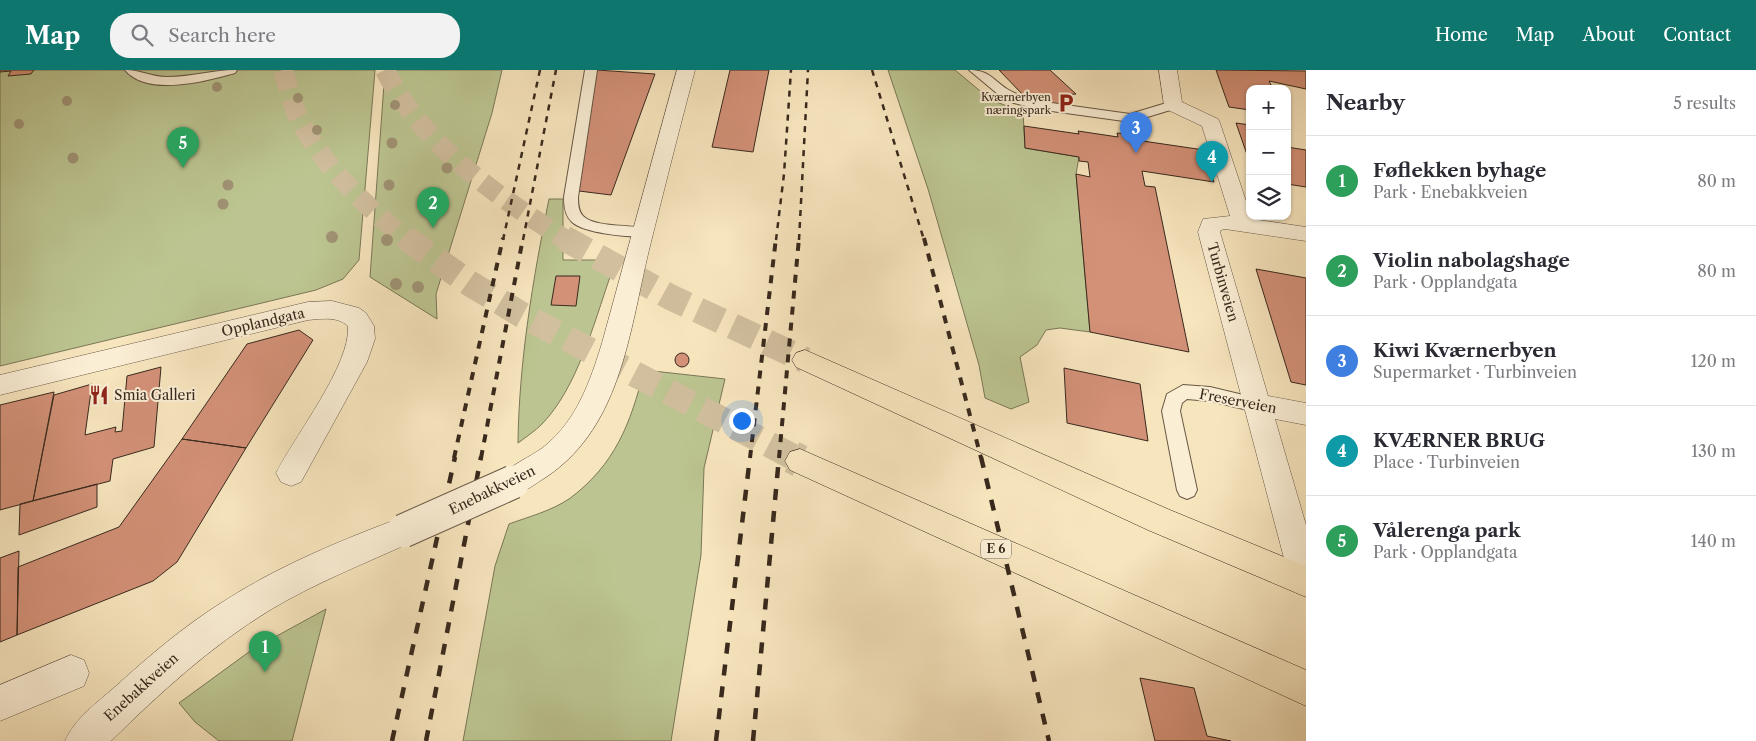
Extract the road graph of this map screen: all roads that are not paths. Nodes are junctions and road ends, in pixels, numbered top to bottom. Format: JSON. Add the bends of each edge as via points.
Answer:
{"nodes":[{"id":1,"x":131,"y":70,"type":"edge"},
{"id":2,"x":231,"y":70,"type":"edge"},
{"id":3,"x":591,"y":70,"type":"edge"},
{"id":4,"x":686,"y":70,"type":"edge"},
{"id":5,"x":975,"y":70,"type":"edge"},
{"id":6,"x":1168,"y":70,"type":"edge"},
{"id":7,"x":1173,"y":105,"type":"junction"},
{"id":8,"x":1244,"y":224,"type":"junction"},
{"id":9,"x":643,"y":232,"type":"junction"},
{"id":10,"x":1306,"y":234,"type":"edge"},
{"id":11,"x":805,"y":360,"type":"tunnel mouth"},
{"id":12,"x":0,"y":385,"type":"edge"},
{"id":13,"x":1256,"y":405,"type":"junction"},
{"id":14,"x":1306,"y":414,"type":"edge"},
{"id":15,"x":800,"y":461,"type":"tunnel mouth"},
{"id":16,"x":291,"y":473,"type":"dead end"},
{"id":17,"x":1187,"y":490,"type":"dead end"},
{"id":18,"x":1306,"y":582,"type":"edge"},
{"id":19,"x":71,"y":673,"type":"dead end"},
{"id":20,"x":1306,"y":688,"type":"edge"},
{"id":21,"x":0,"y":703,"type":"edge"},
{"id":22,"x":84,"y":741,"type":"edge"}],
"edges":[{"from":1,"to":2,"type":"lane","via":[[140,77],[167,80],[194,79]]},
{"from":3,"to":9,"type":"lane","via":[[571,197],[573,213],[578,221],[590,225]]},
{"from":4,"to":9,"type":"street","name":"Enebakkveien"},
{"from":5,"to":7,"type":"lane","via":[[1018,100],[1037,105],[1068,106],[1131,118]]},
{"from":6,"to":7,"type":"street"},
{"from":7,"to":8,"type":"street","via":[[1211,123]]},
{"from":8,"to":10,"type":"street"},
{"from":8,"to":13,"type":"street","name":"Turbinveien","via":[[1211,224],[1209,232]]},
{"from":9,"to":22,"type":"street","name":"Enebakkveien","bridge":true,"via":[[600,388],[587,418],[552,459],[513,482],[259,598],[168,661]]},
{"from":11,"to":18,"type":"highway","via":[[1159,520]]},
{"from":12,"to":16,"type":"street","name":"Opplandgata","via":[[308,311],[341,311],[357,319],[361,326],[360,350]]},
{"from":13,"to":14,"type":"street","name":"Freserveien"},
{"from":13,"to":17,"type":"lane","name":"Freserveien","via":[[1210,394],[1183,392],[1174,399],[1171,411]]},
{"from":13,"to":18,"type":"street"},
{"from":15,"to":20,"type":"highway","number":"E 6"},
{"from":19,"to":21,"type":"street"}]}
